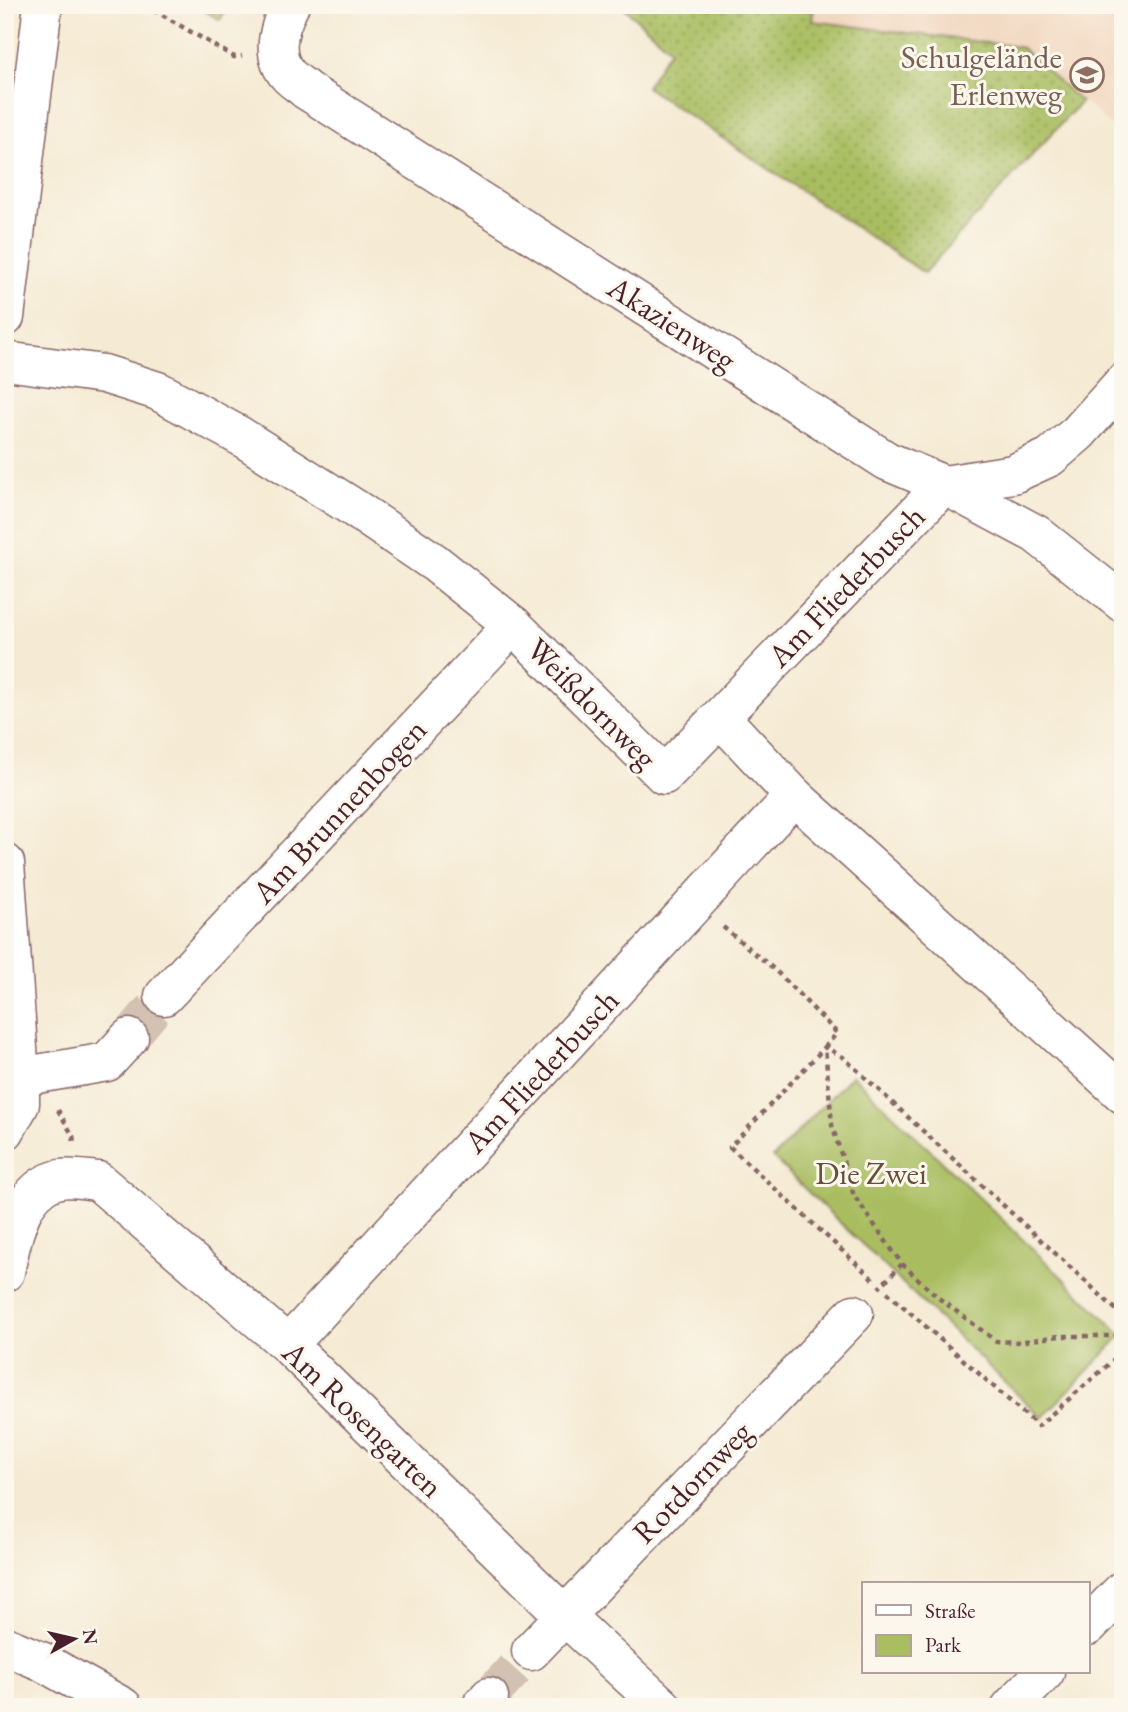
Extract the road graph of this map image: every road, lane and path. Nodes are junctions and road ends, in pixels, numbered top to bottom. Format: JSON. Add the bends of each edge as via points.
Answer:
{"nodes":[{"id":1,"x":43,"y":5,"type":"edge"},
{"id":2,"x":145,"y":5,"type":"edge"},
{"id":3,"x":290,"y":5,"type":"edge"},
{"id":4,"x":277,"y":52,"type":"junction"},
{"id":5,"x":5,"y":317,"type":"edge"},
{"id":6,"x":5,"y":361,"type":"edge"},
{"id":7,"x":1123,"y":383,"type":"edge"},
{"id":8,"x":944,"y":485,"type":"junction"},
{"id":9,"x":1123,"y":603,"type":"edge"},
{"id":10,"x":513,"y":625,"type":"junction"},
{"id":11,"x":720,"y":717,"type":"junction"},
{"id":12,"x":794,"y":796,"type":"junction"},
{"id":13,"x":5,"y":863,"type":"edge"},
{"id":14,"x":695,"y":904,"type":"junction"},
{"id":15,"x":164,"y":996,"type":"tunnel mouth"},
{"id":16,"x":129,"y":1038,"type":"tunnel mouth"},
{"id":17,"x":825,"y":1047,"type":"junction"},
{"id":18,"x":1123,"y":1094,"type":"edge"},
{"id":19,"x":15,"y":1104,"type":"edge"},
{"id":20,"x":79,"y":1180,"type":"junction"},
{"id":21,"x":902,"y":1264,"type":"junction"},
{"id":22,"x":5,"y":1272,"type":"edge"},
{"id":23,"x":881,"y":1286,"type":"junction"},
{"id":24,"x":854,"y":1314,"type":"joint"},
{"id":25,"x":1123,"y":1316,"type":"edge"},
{"id":26,"x":1123,"y":1336,"type":"edge"},
{"id":27,"x":288,"y":1345,"type":"junction"},
{"id":28,"x":1123,"y":1352,"type":"edge"},
{"id":29,"x":1123,"y":1590,"type":"edge"},
{"id":30,"x":565,"y":1616,"type":"junction"},
{"id":31,"x":1090,"y":1624,"type":"edge"},
{"id":32,"x":5,"y":1646,"type":"edge"},
{"id":33,"x":531,"y":1651,"type":"tunnel mouth"},
{"id":34,"x":1043,"y":1674,"type":"edge"},
{"id":35,"x":123,"y":1707,"type":"edge"},
{"id":36,"x":663,"y":1707,"type":"edge"},
{"id":37,"x":1011,"y":1707,"type":"edge"}],
"edges":[{"from":1,"to":5,"type":"street"},
{"from":2,"to":4,"type":"path","via":[[233,57]]},
{"from":3,"to":4,"type":"street","via":[[280,24]]},
{"from":4,"to":8,"type":"street","name":"Akazienweg","via":[[287,74],[306,90],[887,461]]},
{"from":6,"to":10,"type":"street","name":"Weißdornweg","via":[[104,374],[158,391],[354,508],[435,563]]},
{"from":7,"to":8,"type":"street","via":[[1050,457],[1013,474]]},
{"from":8,"to":9,"type":"street","name":"Akazienweg","via":[[1036,534]]},
{"from":8,"to":11,"type":"street","name":"Am Fliederbusch"},
{"from":10,"to":11,"type":"street","name":"Weißdornweg","via":[[664,775]]},
{"from":10,"to":15,"type":"street","name":"Am Brunnenbogen"},
{"from":11,"to":12,"type":"street"},
{"from":12,"to":14,"type":"street","name":"Am Fliederbusch"},
{"from":12,"to":18,"type":"street"},
{"from":13,"to":19,"type":"street"},
{"from":14,"to":17,"type":"path","via":[[775,970],[836,1033]]},
{"from":14,"to":27,"type":"street","name":"Am Fliederbusch"},
{"from":16,"to":19,"type":"street","via":[[107,1062]]},
{"from":17,"to":21,"type":"path","via":[[832,1125],[855,1196]]},
{"from":17,"to":23,"type":"path","via":[[730,1147]]},
{"from":17,"to":25,"type":"path","via":[[843,1057]]},
{"from":19,"to":20,"type":"path","via":[[46,1104],[60,1111],[73,1136]]},
{"from":20,"to":22,"type":"street","name":"Am Rosengarten","via":[[61,1179],[41,1187],[25,1206]]},
{"from":20,"to":27,"type":"street","name":"Am Rosengarten","via":[[98,1181]]},
{"from":21,"to":23,"type":"path"},
{"from":21,"to":26,"type":"path","via":[[940,1300],[996,1340]]},
{"from":23,"to":24,"type":"path"},
{"from":23,"to":28,"type":"path","via":[[1038,1426]]},
{"from":24,"to":30,"type":"street","name":"Rotdornweg"},
{"from":27,"to":30,"type":"street","name":"Am Rosengarten"},
{"from":29,"to":31,"type":"street"},
{"from":30,"to":33,"type":"street","name":"Rotdornweg"},
{"from":30,"to":36,"type":"street","name":"Am Rosengarten"},
{"from":32,"to":35,"type":"street"},
{"from":34,"to":37,"type":"street"}]}
